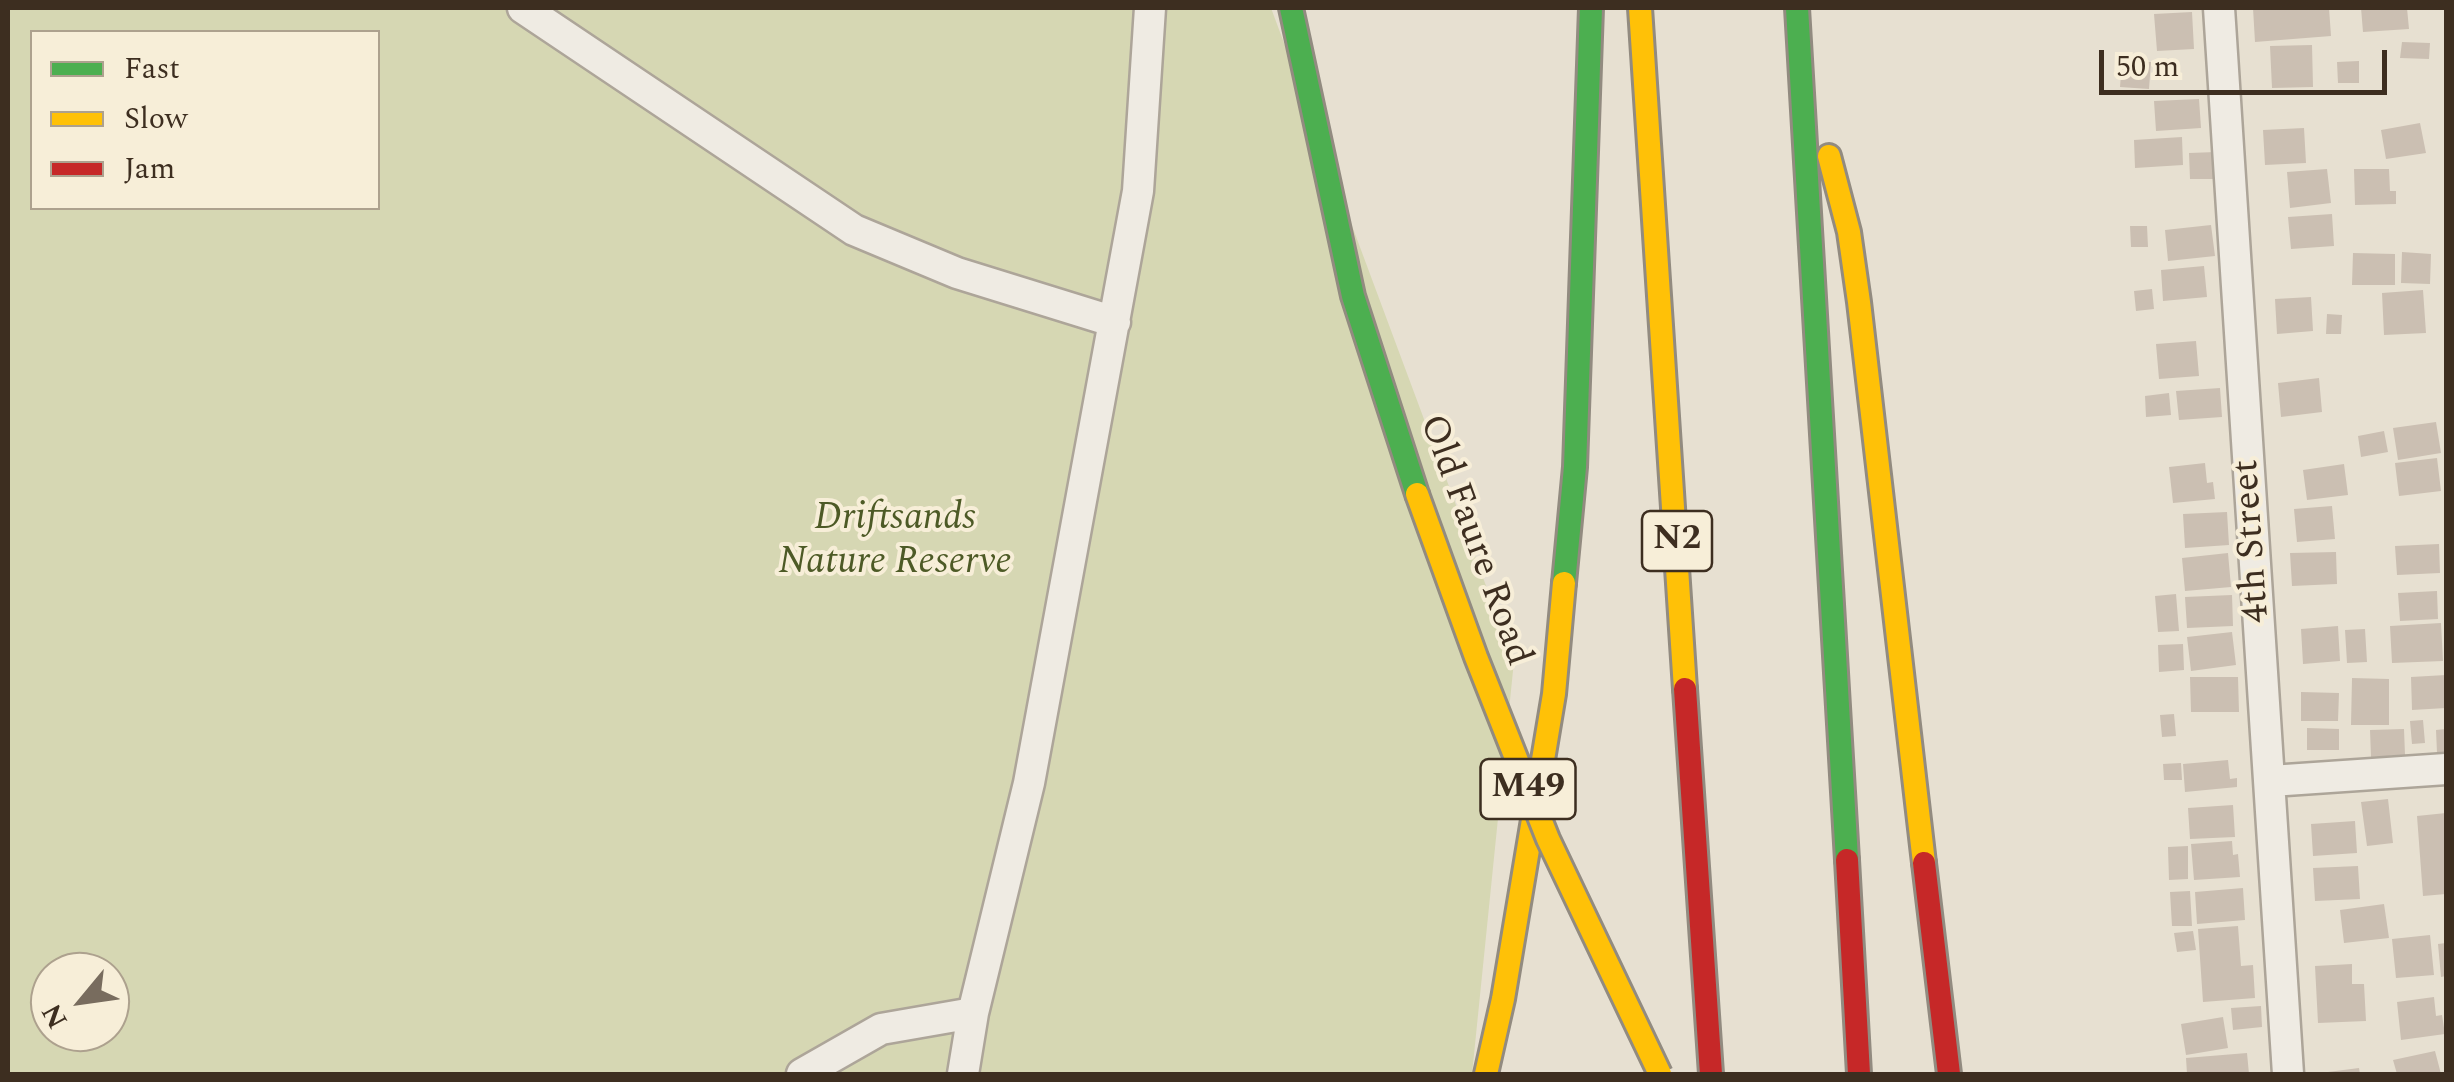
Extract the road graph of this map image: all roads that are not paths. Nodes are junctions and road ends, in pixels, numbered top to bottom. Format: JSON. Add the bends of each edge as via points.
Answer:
{"nodes":[{"id":1,"x":523,"y":8,"type":"edge"},
{"id":2,"x":1150,"y":8,"type":"edge"},
{"id":3,"x":1292,"y":8,"type":"edge"},
{"id":4,"x":1591,"y":8,"type":"edge"},
{"id":5,"x":1640,"y":8,"type":"edge"},
{"id":6,"x":1797,"y":8,"type":"edge"},
{"id":7,"x":2219,"y":8,"type":"edge"},
{"id":8,"x":1799,"y":40,"type":"junction"},
{"id":9,"x":1115,"y":322,"type":"junction"},
{"id":10,"x":2446,"y":768,"type":"edge"},
{"id":11,"x":2271,"y":781,"type":"junction"},
{"id":12,"x":973,"y":1014,"type":"junction"},
{"id":13,"x":802,"y":1074,"type":"edge"},
{"id":14,"x":963,"y":1074,"type":"edge"},
{"id":15,"x":1486,"y":1074,"type":"edge"},
{"id":16,"x":1660,"y":1074,"type":"edge"},
{"id":17,"x":1711,"y":1074,"type":"edge"},
{"id":18,"x":1859,"y":1074,"type":"edge"},
{"id":19,"x":1949,"y":1074,"type":"edge"},
{"id":20,"x":2288,"y":1074,"type":"edge"}],
"edges":[{"from":1,"to":9,"type":"street","via":[[854,230],[957,273]]},
{"from":2,"to":9,"type":"street","via":[[1138,191]]},
{"from":3,"to":16,"type":"main road","name":"Old Faure Road","number":"M49","bridge":true,"via":[[1354,296],[1416,494],[1548,839]]},
{"from":4,"to":15,"type":"main road","via":[[1576,467],[1556,675]]},
{"from":5,"to":17,"type":"main road","number":"N2"},
{"from":6,"to":8,"type":"main road"},
{"from":7,"to":11,"type":"street","name":"4th Street"},
{"from":8,"to":18,"type":"main road"},
{"from":8,"to":19,"type":"main road","via":[[1849,232]]},
{"from":9,"to":12,"type":"street","via":[[1029,783]]},
{"from":10,"to":11,"type":"street"},
{"from":11,"to":20,"type":"street","name":"4th Street"},
{"from":12,"to":13,"type":"street","via":[[881,1029]]},
{"from":12,"to":14,"type":"street"}]}
